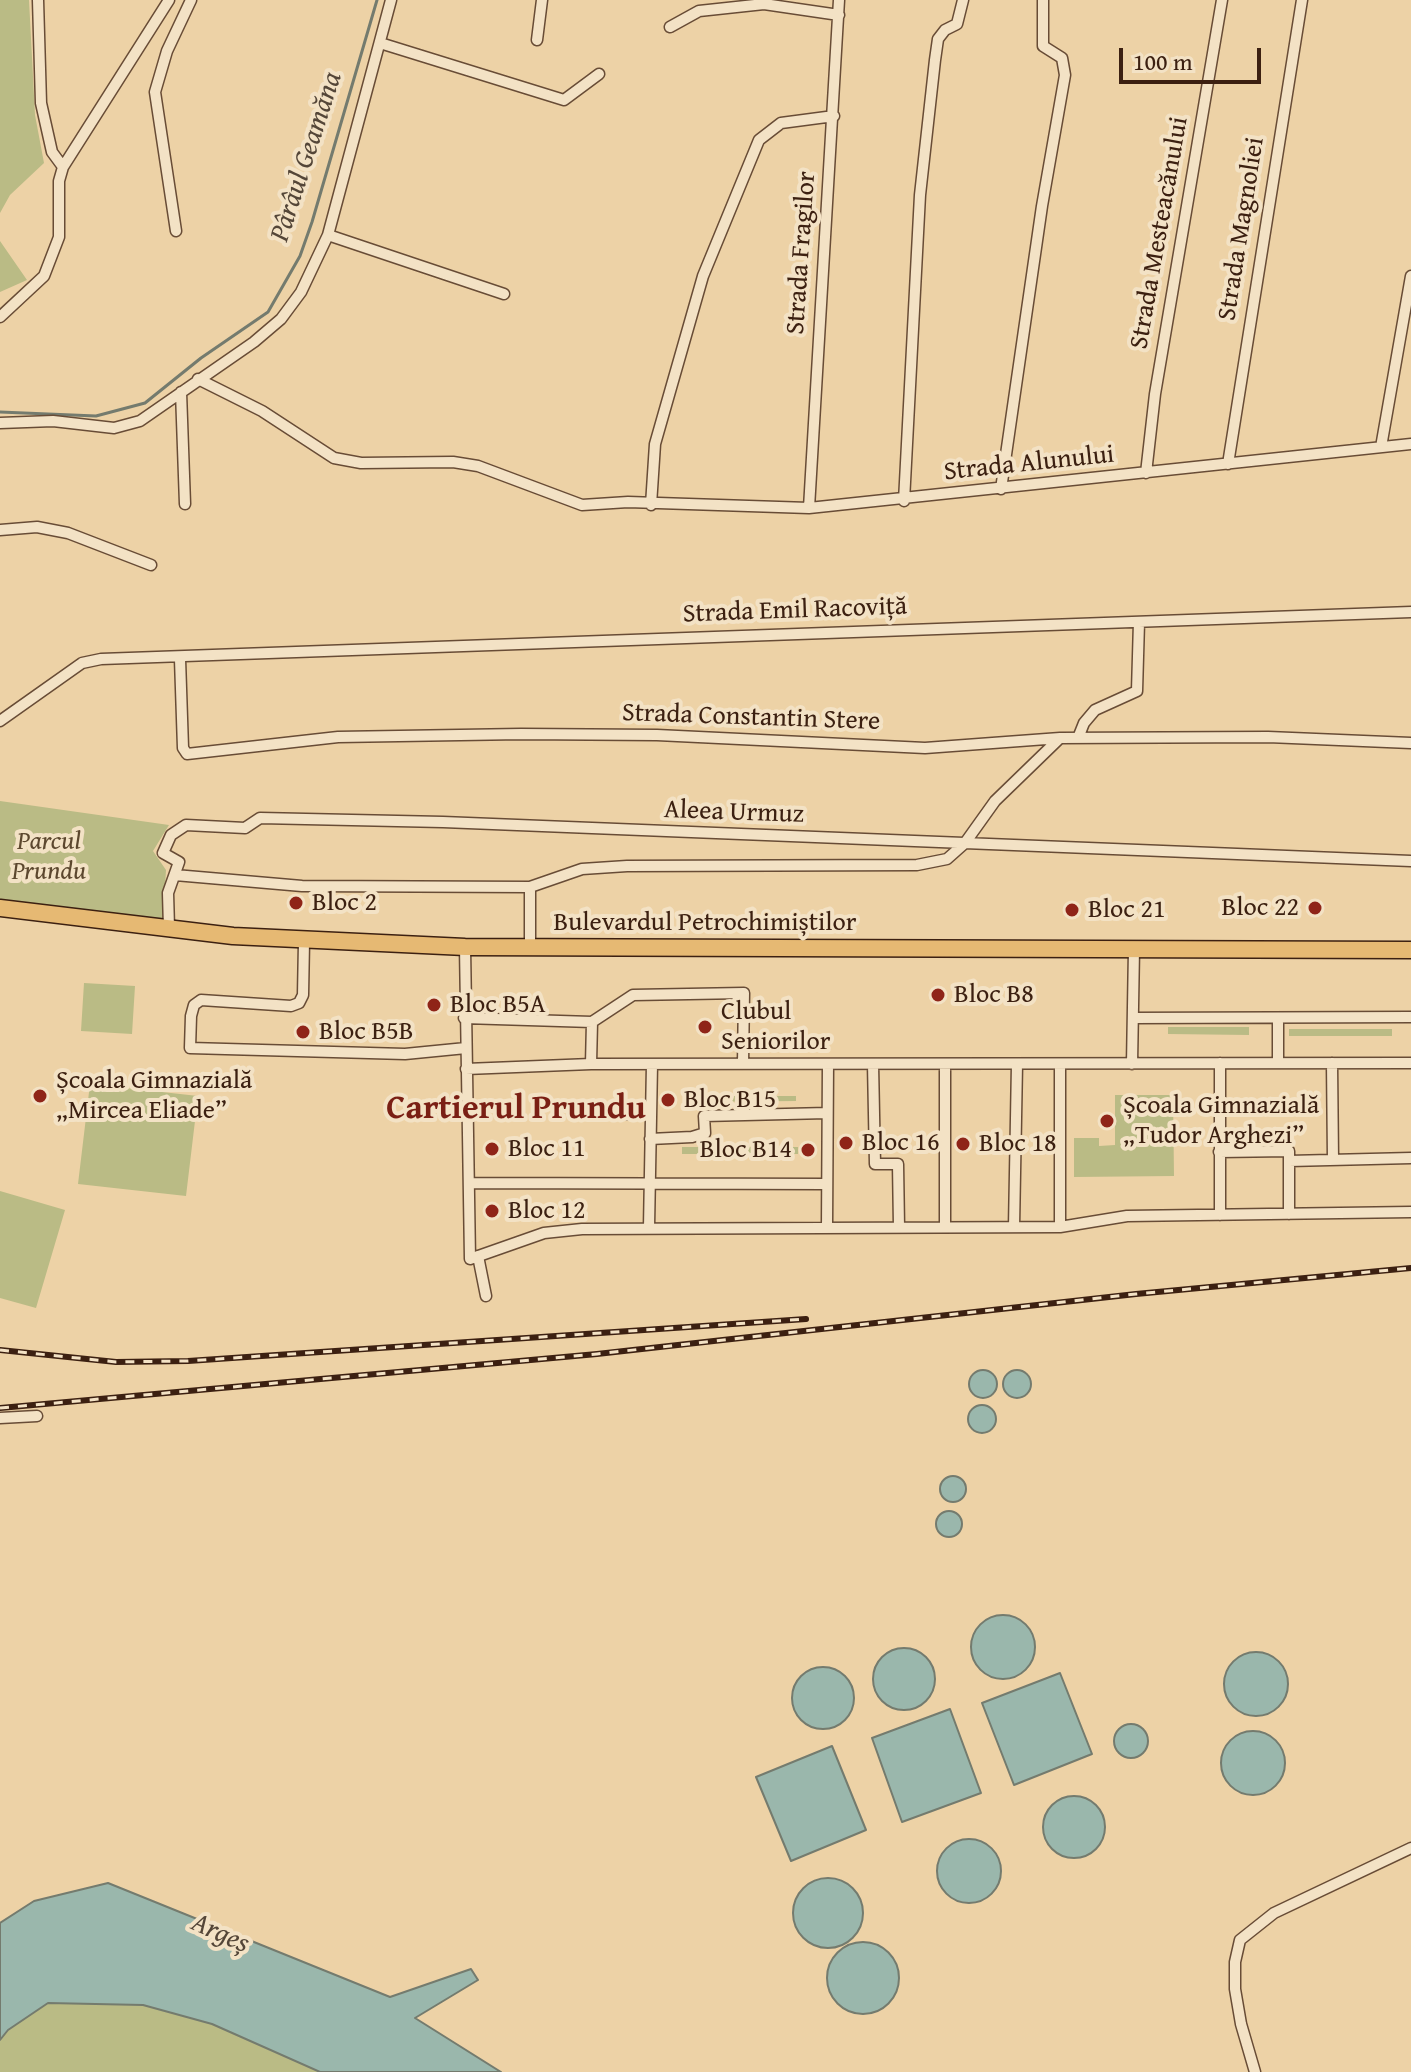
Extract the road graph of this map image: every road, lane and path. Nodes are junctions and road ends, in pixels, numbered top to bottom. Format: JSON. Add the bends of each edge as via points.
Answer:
{"nodes":[{"id":1,"x":38,"y":0,"type":"edge"},
{"id":2,"x":169,"y":0,"type":"edge"},
{"id":3,"x":191,"y":0,"type":"edge"},
{"id":4,"x":391,"y":0,"type":"edge"},
{"id":5,"x":542,"y":0,"type":"edge"},
{"id":6,"x":839,"y":0,"type":"edge"},
{"id":7,"x":963,"y":0,"type":"edge"},
{"id":8,"x":1043,"y":0,"type":"edge"},
{"id":9,"x":1222,"y":0,"type":"edge"},
{"id":10,"x":1302,"y":0,"type":"edge"},
{"id":11,"x":789,"y":4,"type":"edge"},
{"id":12,"x":839,"y":15,"type":"junction"},
{"id":13,"x":670,"y":27,"type":"dead end"},
{"id":14,"x":537,"y":40,"type":"dead end"},
{"id":15,"x":380,"y":43,"type":"junction"},
{"id":16,"x":599,"y":74,"type":"dead end"},
{"id":17,"x":834,"y":116,"type":"junction"},
{"id":18,"x":63,"y":167,"type":"junction"},
{"id":19,"x":176,"y":231,"type":"dead end"},
{"id":20,"x":328,"y":235,"type":"junction"},
{"id":21,"x":1411,"y":276,"type":"edge"},
{"id":22,"x":504,"y":294,"type":"dead end"},
{"id":23,"x":1,"y":314,"type":"edge"},
{"id":24,"x":198,"y":379,"type":"junction"},
{"id":25,"x":181,"y":392,"type":"junction"},
{"id":26,"x":0,"y":423,"type":"edge"},
{"id":27,"x":1411,"y":444,"type":"edge"},
{"id":28,"x":1381,"y":447,"type":"junction"},
{"id":29,"x":1228,"y":464,"type":"junction"},
{"id":30,"x":1146,"y":473,"type":"junction"},
{"id":31,"x":1001,"y":489,"type":"junction"},
{"id":32,"x":904,"y":501,"type":"junction"},
{"id":33,"x":185,"y":504,"type":"dead end"},
{"id":34,"x":651,"y":505,"type":"junction"},
{"id":35,"x":809,"y":508,"type":"junction"},
{"id":36,"x":0,"y":530,"type":"edge"},
{"id":37,"x":151,"y":565,"type":"dead end"},
{"id":38,"x":1411,"y":612,"type":"edge"},
{"id":39,"x":1139,"y":622,"type":"junction"},
{"id":40,"x":180,"y":659,"type":"junction"},
{"id":41,"x":0,"y":721,"type":"edge"},
{"id":42,"x":1060,"y":738,"type":"junction"},
{"id":43,"x":1078,"y":738,"type":"junction"},
{"id":44,"x":1411,"y":743,"type":"edge"},
{"id":45,"x":965,"y":843,"type":"junction"},
{"id":46,"x":1411,"y":861,"type":"edge"},
{"id":47,"x":175,"y":875,"type":"junction"},
{"id":48,"x":530,"y":887,"type":"junction"},
{"id":49,"x":0,"y":908,"type":"edge"},
{"id":50,"x":169,"y":928,"type":"junction"},
{"id":51,"x":304,"y":942,"type":"junction"},
{"id":52,"x":530,"y":946,"type":"junction"},
{"id":53,"x":465,"y":947,"type":"junction"},
{"id":54,"x":1134,"y":949,"type":"junction"},
{"id":55,"x":1411,"y":950,"type":"edge"},
{"id":56,"x":1411,"y":1017,"type":"edge"},
{"id":57,"x":464,"y":1018,"type":"junction"},
{"id":58,"x":1133,"y":1018,"type":"junction"},
{"id":59,"x":1278,"y":1018,"type":"junction"},
{"id":60,"x":592,"y":1022,"type":"junction"},
{"id":61,"x":466,"y":1048,"type":"junction"},
{"id":62,"x":1220,"y":1063,"type":"junction"},
{"id":63,"x":1278,"y":1063,"type":"junction"},
{"id":64,"x":1332,"y":1063,"type":"junction"},
{"id":65,"x":1411,"y":1063,"type":"edge"},
{"id":66,"x":591,"y":1064,"type":"junction"},
{"id":67,"x":652,"y":1064,"type":"junction"},
{"id":68,"x":743,"y":1064,"type":"junction"},
{"id":69,"x":828,"y":1064,"type":"junction"},
{"id":70,"x":873,"y":1064,"type":"junction"},
{"id":71,"x":945,"y":1064,"type":"junction"},
{"id":72,"x":1017,"y":1064,"type":"junction"},
{"id":73,"x":1060,"y":1064,"type":"junction"},
{"id":74,"x":1132,"y":1064,"type":"junction"},
{"id":75,"x":466,"y":1069,"type":"junction"},
{"id":76,"x":827,"y":1113,"type":"junction"},
{"id":77,"x":580,"y":1114,"type":"dead end"},
{"id":78,"x":651,"y":1114,"type":"junction"},
{"id":79,"x":650,"y":1139,"type":"junction"},
{"id":80,"x":1219,"y":1152,"type":"junction"},
{"id":81,"x":1411,"y":1158,"type":"edge"},
{"id":82,"x":1333,"y":1160,"type":"junction"},
{"id":83,"x":1289,"y":1161,"type":"junction"},
{"id":84,"x":469,"y":1183,"type":"junction"},
{"id":85,"x":650,"y":1184,"type":"junction"},
{"id":86,"x":827,"y":1184,"type":"junction"},
{"id":87,"x":1411,"y":1212,"type":"edge"},
{"id":88,"x":1289,"y":1214,"type":"junction"},
{"id":89,"x":1220,"y":1215,"type":"junction"},
{"id":90,"x":649,"y":1227,"type":"junction"},
{"id":91,"x":827,"y":1227,"type":"junction"},
{"id":92,"x":899,"y":1227,"type":"junction"},
{"id":93,"x":945,"y":1227,"type":"junction"},
{"id":94,"x":1014,"y":1227,"type":"junction"},
{"id":95,"x":1060,"y":1227,"type":"junction"},
{"id":96,"x":478,"y":1256,"type":"junction"},
{"id":97,"x":486,"y":1296,"type":"dead end"},
{"id":98,"x":37,"y":1416,"type":"dead end"},
{"id":99,"x":0,"y":1418,"type":"edge"},
{"id":100,"x":1411,"y":1848,"type":"edge"},
{"id":101,"x":1255,"y":2072,"type":"edge"}],
"edges":[{"from":1,"to":18,"type":"street","via":[[41,103],[52,152]]},
{"from":2,"to":18,"type":"street"},
{"from":3,"to":19,"type":"street","via":[[155,92]]},
{"from":4,"to":15,"type":"street"},
{"from":5,"to":14,"type":"street"},
{"from":6,"to":12,"type":"street","name":"Strada Fragilor"},
{"from":7,"to":32,"type":"street","via":[[957,24],[938,39],[935,60],[920,195]]},
{"from":8,"to":31,"type":"street","via":[[1043,46],[1062,58],[1065,75]]},
{"from":9,"to":30,"type":"street","name":"Strada Mesteacănului","via":[[1157,379]]},
{"from":10,"to":29,"type":"street","name":"Strada Magnoliei"},
{"from":11,"to":12,"type":"street"},
{"from":11,"to":13,"type":"street","via":[[699,11]]},
{"from":12,"to":17,"type":"street","name":"Strada Fragilor"},
{"from":15,"to":16,"type":"street","via":[[564,100]]},
{"from":15,"to":20,"type":"street"},
{"from":17,"to":34,"type":"street","via":[[781,123],[759,140],[703,276],[655,444]]},
{"from":17,"to":35,"type":"street","name":"Strada Fragilor"},
{"from":18,"to":23,"type":"street","via":[[55,252],[37,284]]},
{"from":20,"to":22,"type":"street"},
{"from":20,"to":24,"type":"street","via":[[301,292],[281,319]]},
{"from":21,"to":28,"type":"street"},
{"from":24,"to":25,"type":"street"},
{"from":24,"to":34,"type":"street","name":"Strada Alunului","via":[[262,411],[334,458],[361,463],[453,462],[478,466],[572,504]]},
{"from":25,"to":26,"type":"street","via":[[140,421],[114,428],[53,421]]},
{"from":25,"to":33,"type":"street"},
{"from":27,"to":28,"type":"street","name":"Strada Alunului"},
{"from":28,"to":29,"type":"street","name":"Strada Alunului"},
{"from":29,"to":30,"type":"street","name":"Strada Alunului"},
{"from":30,"to":31,"type":"street","name":"Strada Alunului"},
{"from":31,"to":32,"type":"street","name":"Strada Alunului"},
{"from":32,"to":35,"type":"street","name":"Strada Alunului"},
{"from":34,"to":35,"type":"street","name":"Strada Alunului"},
{"from":36,"to":37,"type":"street","via":[[37,527],[68,533]]},
{"from":38,"to":39,"type":"street","name":"Strada Emil Racoviță"},
{"from":39,"to":40,"type":"street","name":"Strada Emil Racoviță"},
{"from":39,"to":43,"type":"street","via":[[1137,691],[1095,710]]},
{"from":40,"to":41,"type":"street","name":"Strada Emil Racoviță","via":[[82,663]]},
{"from":40,"to":42,"type":"street","name":"Strada Constantin Stere","via":[[187,754],[353,737],[657,735],[925,748]]},
{"from":42,"to":43,"type":"street","name":"Strada Constantin Stere"},
{"from":42,"to":45,"type":"street","via":[[995,801]]},
{"from":43,"to":44,"type":"street","name":"Strada Constantin Stere"},
{"from":45,"to":46,"type":"street","name":"Aleea Urmuz"},
{"from":45,"to":47,"type":"street","name":"Aleea Urmuz","via":[[260,818],[245,828],[186,825],[171,835],[163,853],[179,862]]},
{"from":45,"to":48,"type":"street","via":[[947,859],[917,865],[627,866],[582,869]]},
{"from":47,"to":48,"type":"street","via":[[302,886]]},
{"from":47,"to":50,"type":"street","name":"Aleea Urmuz","via":[[168,893]]},
{"from":48,"to":52,"type":"street"},
{"from":49,"to":50,"type":"main road","name":"Bulevardul Petrochimiștilor"},
{"from":50,"to":51,"type":"main road","name":"Bulevardul Petrochimiștilor"},
{"from":51,"to":53,"type":"main road","name":"Bulevardul Petrochimiștilor"},
{"from":51,"to":61,"type":"street","via":[[299,1003],[201,1000],[191,1016],[190,1048],[405,1054]]},
{"from":52,"to":53,"type":"main road","name":"Bulevardul Petrochimiștilor"},
{"from":52,"to":54,"type":"main road","name":"Bulevardul Petrochimiștilor"},
{"from":53,"to":57,"type":"street"},
{"from":54,"to":55,"type":"main road","name":"Bulevardul Petrochimiștilor"},
{"from":54,"to":58,"type":"street"},
{"from":56,"to":59,"type":"street"},
{"from":57,"to":60,"type":"street"},
{"from":57,"to":61,"type":"street"},
{"from":58,"to":59,"type":"street"},
{"from":58,"to":74,"type":"street"},
{"from":59,"to":63,"type":"street"},
{"from":60,"to":66,"type":"street"},
{"from":60,"to":68,"type":"street","via":[[633,995],[744,993]]},
{"from":61,"to":75,"type":"street"},
{"from":62,"to":63,"type":"street"},
{"from":62,"to":74,"type":"street"},
{"from":62,"to":80,"type":"street"},
{"from":63,"to":64,"type":"street"},
{"from":64,"to":65,"type":"street"},
{"from":64,"to":82,"type":"street"},
{"from":66,"to":67,"type":"street"},
{"from":66,"to":75,"type":"street"},
{"from":67,"to":68,"type":"street"},
{"from":67,"to":78,"type":"street"},
{"from":68,"to":69,"type":"street"},
{"from":69,"to":70,"type":"street"},
{"from":69,"to":76,"type":"street"},
{"from":70,"to":71,"type":"street"},
{"from":70,"to":92,"type":"street","via":[[875,1164],[898,1164]]},
{"from":71,"to":72,"type":"street"},
{"from":71,"to":93,"type":"street"},
{"from":72,"to":73,"type":"street"},
{"from":72,"to":94,"type":"street"},
{"from":73,"to":74,"type":"street"},
{"from":73,"to":95,"type":"street"},
{"from":75,"to":84,"type":"street"},
{"from":76,"to":79,"type":"street","via":[[704,1116],[705,1133]]},
{"from":76,"to":86,"type":"street"},
{"from":77,"to":78,"type":"street"},
{"from":78,"to":79,"type":"street"},
{"from":79,"to":85,"type":"street"},
{"from":80,"to":83,"type":"street","via":[[1289,1151]]},
{"from":80,"to":89,"type":"street"},
{"from":81,"to":82,"type":"street"},
{"from":82,"to":83,"type":"street"},
{"from":83,"to":88,"type":"street"},
{"from":84,"to":85,"type":"street"},
{"from":84,"to":96,"type":"street","via":[[470,1259]]},
{"from":85,"to":86,"type":"street"},
{"from":85,"to":90,"type":"street"},
{"from":86,"to":91,"type":"street"},
{"from":87,"to":88,"type":"street"},
{"from":88,"to":89,"type":"street"},
{"from":89,"to":95,"type":"street","via":[[1127,1216]]},
{"from":90,"to":91,"type":"street"},
{"from":90,"to":96,"type":"street","via":[[544,1233]]},
{"from":91,"to":92,"type":"street"},
{"from":92,"to":93,"type":"street"},
{"from":93,"to":94,"type":"street"},
{"from":94,"to":95,"type":"street"},
{"from":96,"to":97,"type":"street"},
{"from":98,"to":99,"type":"street"},
{"from":100,"to":101,"type":"street","via":[[1274,1913],[1240,1940],[1235,1989]]}]}
